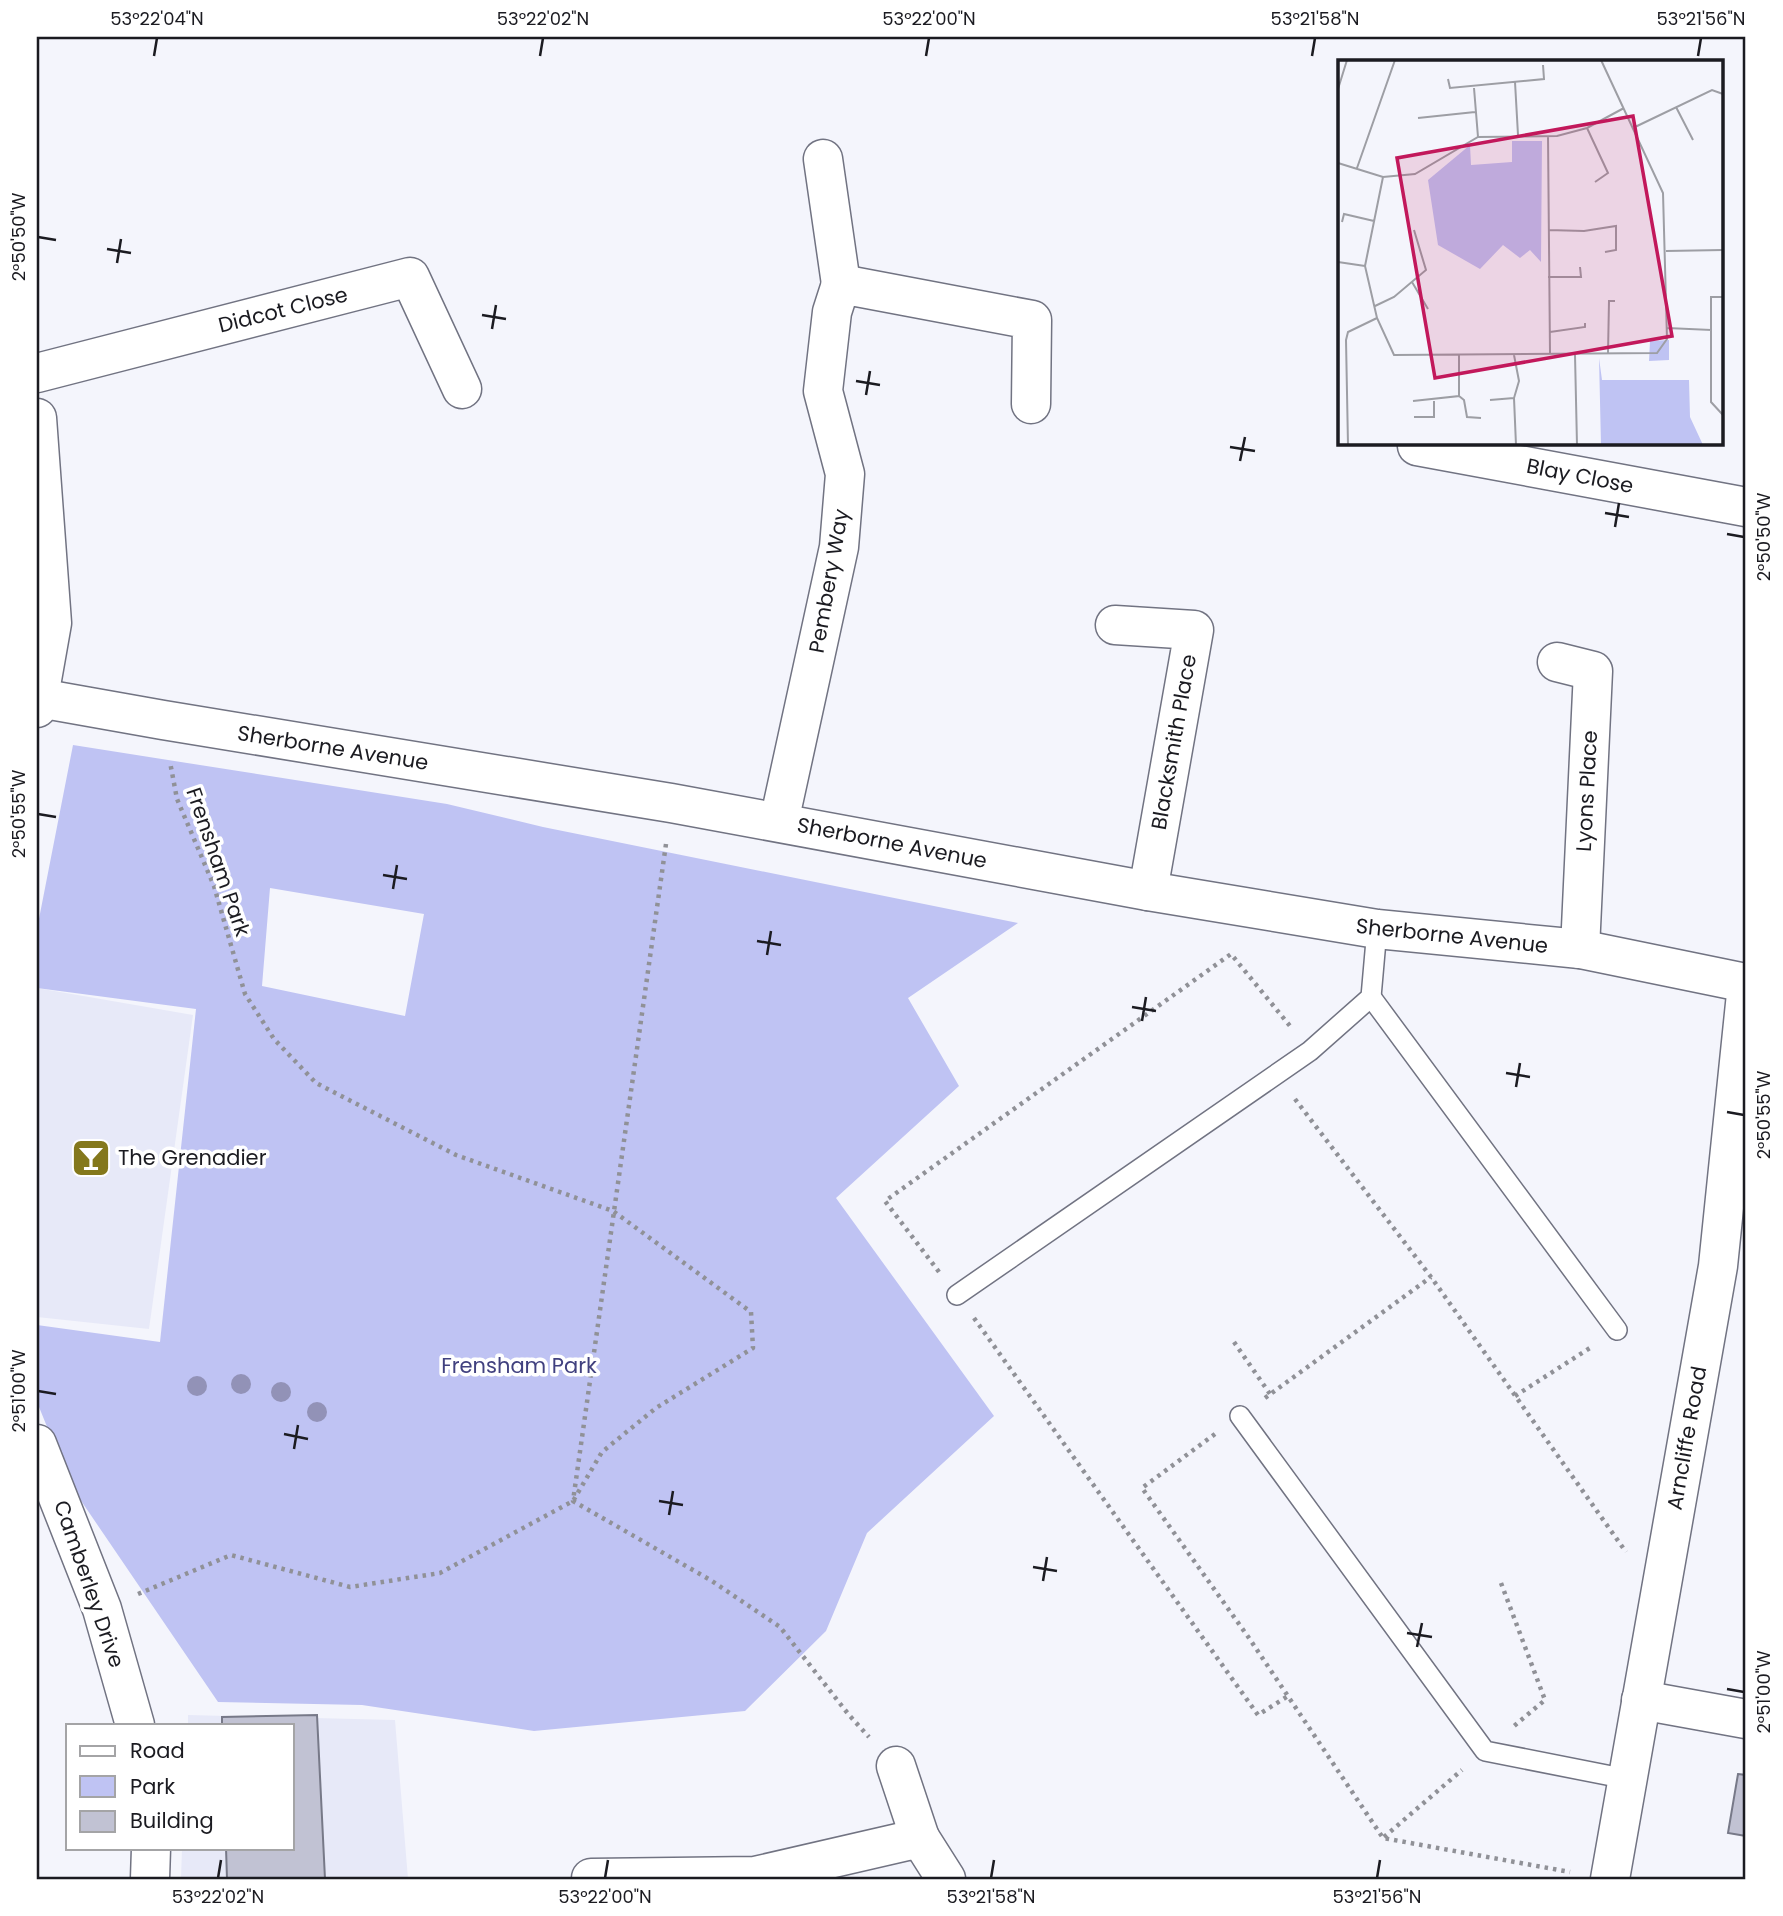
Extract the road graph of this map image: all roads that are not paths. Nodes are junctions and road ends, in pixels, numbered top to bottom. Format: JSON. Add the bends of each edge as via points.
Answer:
{"nodes":[{"id":1,"x":823,"y":159,"type":"dead end"},
{"id":2,"x":841,"y":284,"type":"junction"},
{"id":3,"x":37,"y":373,"type":"edge"},
{"id":4,"x":462,"y":389,"type":"dead end"},
{"id":5,"x":1031,"y":404,"type":"dead end"},
{"id":6,"x":37,"y":418,"type":"edge"},
{"id":7,"x":1418,"y":444,"type":"edge"},
{"id":8,"x":1746,"y":507,"type":"edge"},
{"id":9,"x":44,"y":622,"type":"edge"},
{"id":10,"x":1115,"y":625,"type":"dead end"},
{"id":11,"x":1557,"y":662,"type":"dead end"},
{"id":12,"x":38,"y":703,"type":"edge"},
{"id":13,"x":779,"y":822,"type":"junction"},
{"id":14,"x":1148,"y":891,"type":"junction"},
{"id":15,"x":1377,"y":929,"type":"junction"},
{"id":16,"x":1580,"y":949,"type":"junction"},
{"id":17,"x":1746,"y":983,"type":"edge"},
{"id":18,"x":1746,"y":994,"type":"edge"},
{"id":19,"x":1371,"y":997,"type":"junction"},
{"id":20,"x":1732,"y":1262,"type":"edge"},
{"id":21,"x":957,"y":1295,"type":"road end"},
{"id":22,"x":1617,"y":1330,"type":"road end"},
{"id":23,"x":1240,"y":1416,"type":"road end"},
{"id":24,"x":37,"y":1444,"type":"edge"},
{"id":25,"x":1641,"y":1700,"type":"junction"},
{"id":26,"x":1746,"y":1719,"type":"edge"},
{"id":27,"x":135,"y":1724,"type":"edge"},
{"id":28,"x":896,"y":1766,"type":"road end"},
{"id":29,"x":1627,"y":1779,"type":"junction"},
{"id":30,"x":920,"y":1839,"type":"junction"},
{"id":31,"x":151,"y":1850,"type":"edge"},
{"id":32,"x":1595,"y":1877,"type":"edge"},
{"id":33,"x":591,"y":1878,"type":"edge"},
{"id":34,"x":150,"y":1879,"type":"edge"},
{"id":35,"x":946,"y":1879,"type":"edge"}],
"edges":[{"from":1,"to":2,"type":"street"},
{"from":2,"to":5,"type":"street","via":[[1032,320]]},
{"from":2,"to":13,"type":"street","name":"Pembery Way","via":[[832,312],[823,391],[845,474],[839,547]]},
{"from":3,"to":4,"type":"street","name":"Didcot Close","via":[[410,277]]},
{"from":6,"to":9,"type":"street"},
{"from":7,"to":8,"type":"street","name":"Blay Close"},
{"from":9,"to":12,"type":"street"},
{"from":10,"to":14,"type":"street","name":"Blacksmith Place","via":[[1194,630]]},
{"from":11,"to":16,"type":"street","name":"Lyons Place","via":[[1593,671]]},
{"from":12,"to":13,"type":"street","name":"Sherborne Avenue"},
{"from":13,"to":14,"type":"street","name":"Sherborne Avenue"},
{"from":14,"to":15,"type":"street","name":"Sherborne Avenue"},
{"from":15,"to":16,"type":"street","name":"Sherborne Avenue"},
{"from":15,"to":19,"type":"lane"},
{"from":16,"to":17,"type":"street","name":"Sherborne Avenue"},
{"from":18,"to":20,"type":"street","name":"Arncliffe Road"},
{"from":19,"to":21,"type":"lane","via":[[1310,1051]]},
{"from":19,"to":22,"type":"lane"},
{"from":20,"to":25,"type":"street","name":"Arncliffe Road"},
{"from":23,"to":29,"type":"lane","via":[[1485,1751]]},
{"from":24,"to":27,"type":"street","name":"Camberley Drive","via":[[102,1609]]},
{"from":25,"to":26,"type":"street"},
{"from":25,"to":29,"type":"street","name":"Arncliffe Road"},
{"from":28,"to":30,"type":"street"},
{"from":29,"to":32,"type":"street","name":"Arncliffe Road"},
{"from":30,"to":33,"type":"street","via":[[755,1876]]},
{"from":30,"to":35,"type":"street"},
{"from":31,"to":34,"type":"street"}]}
